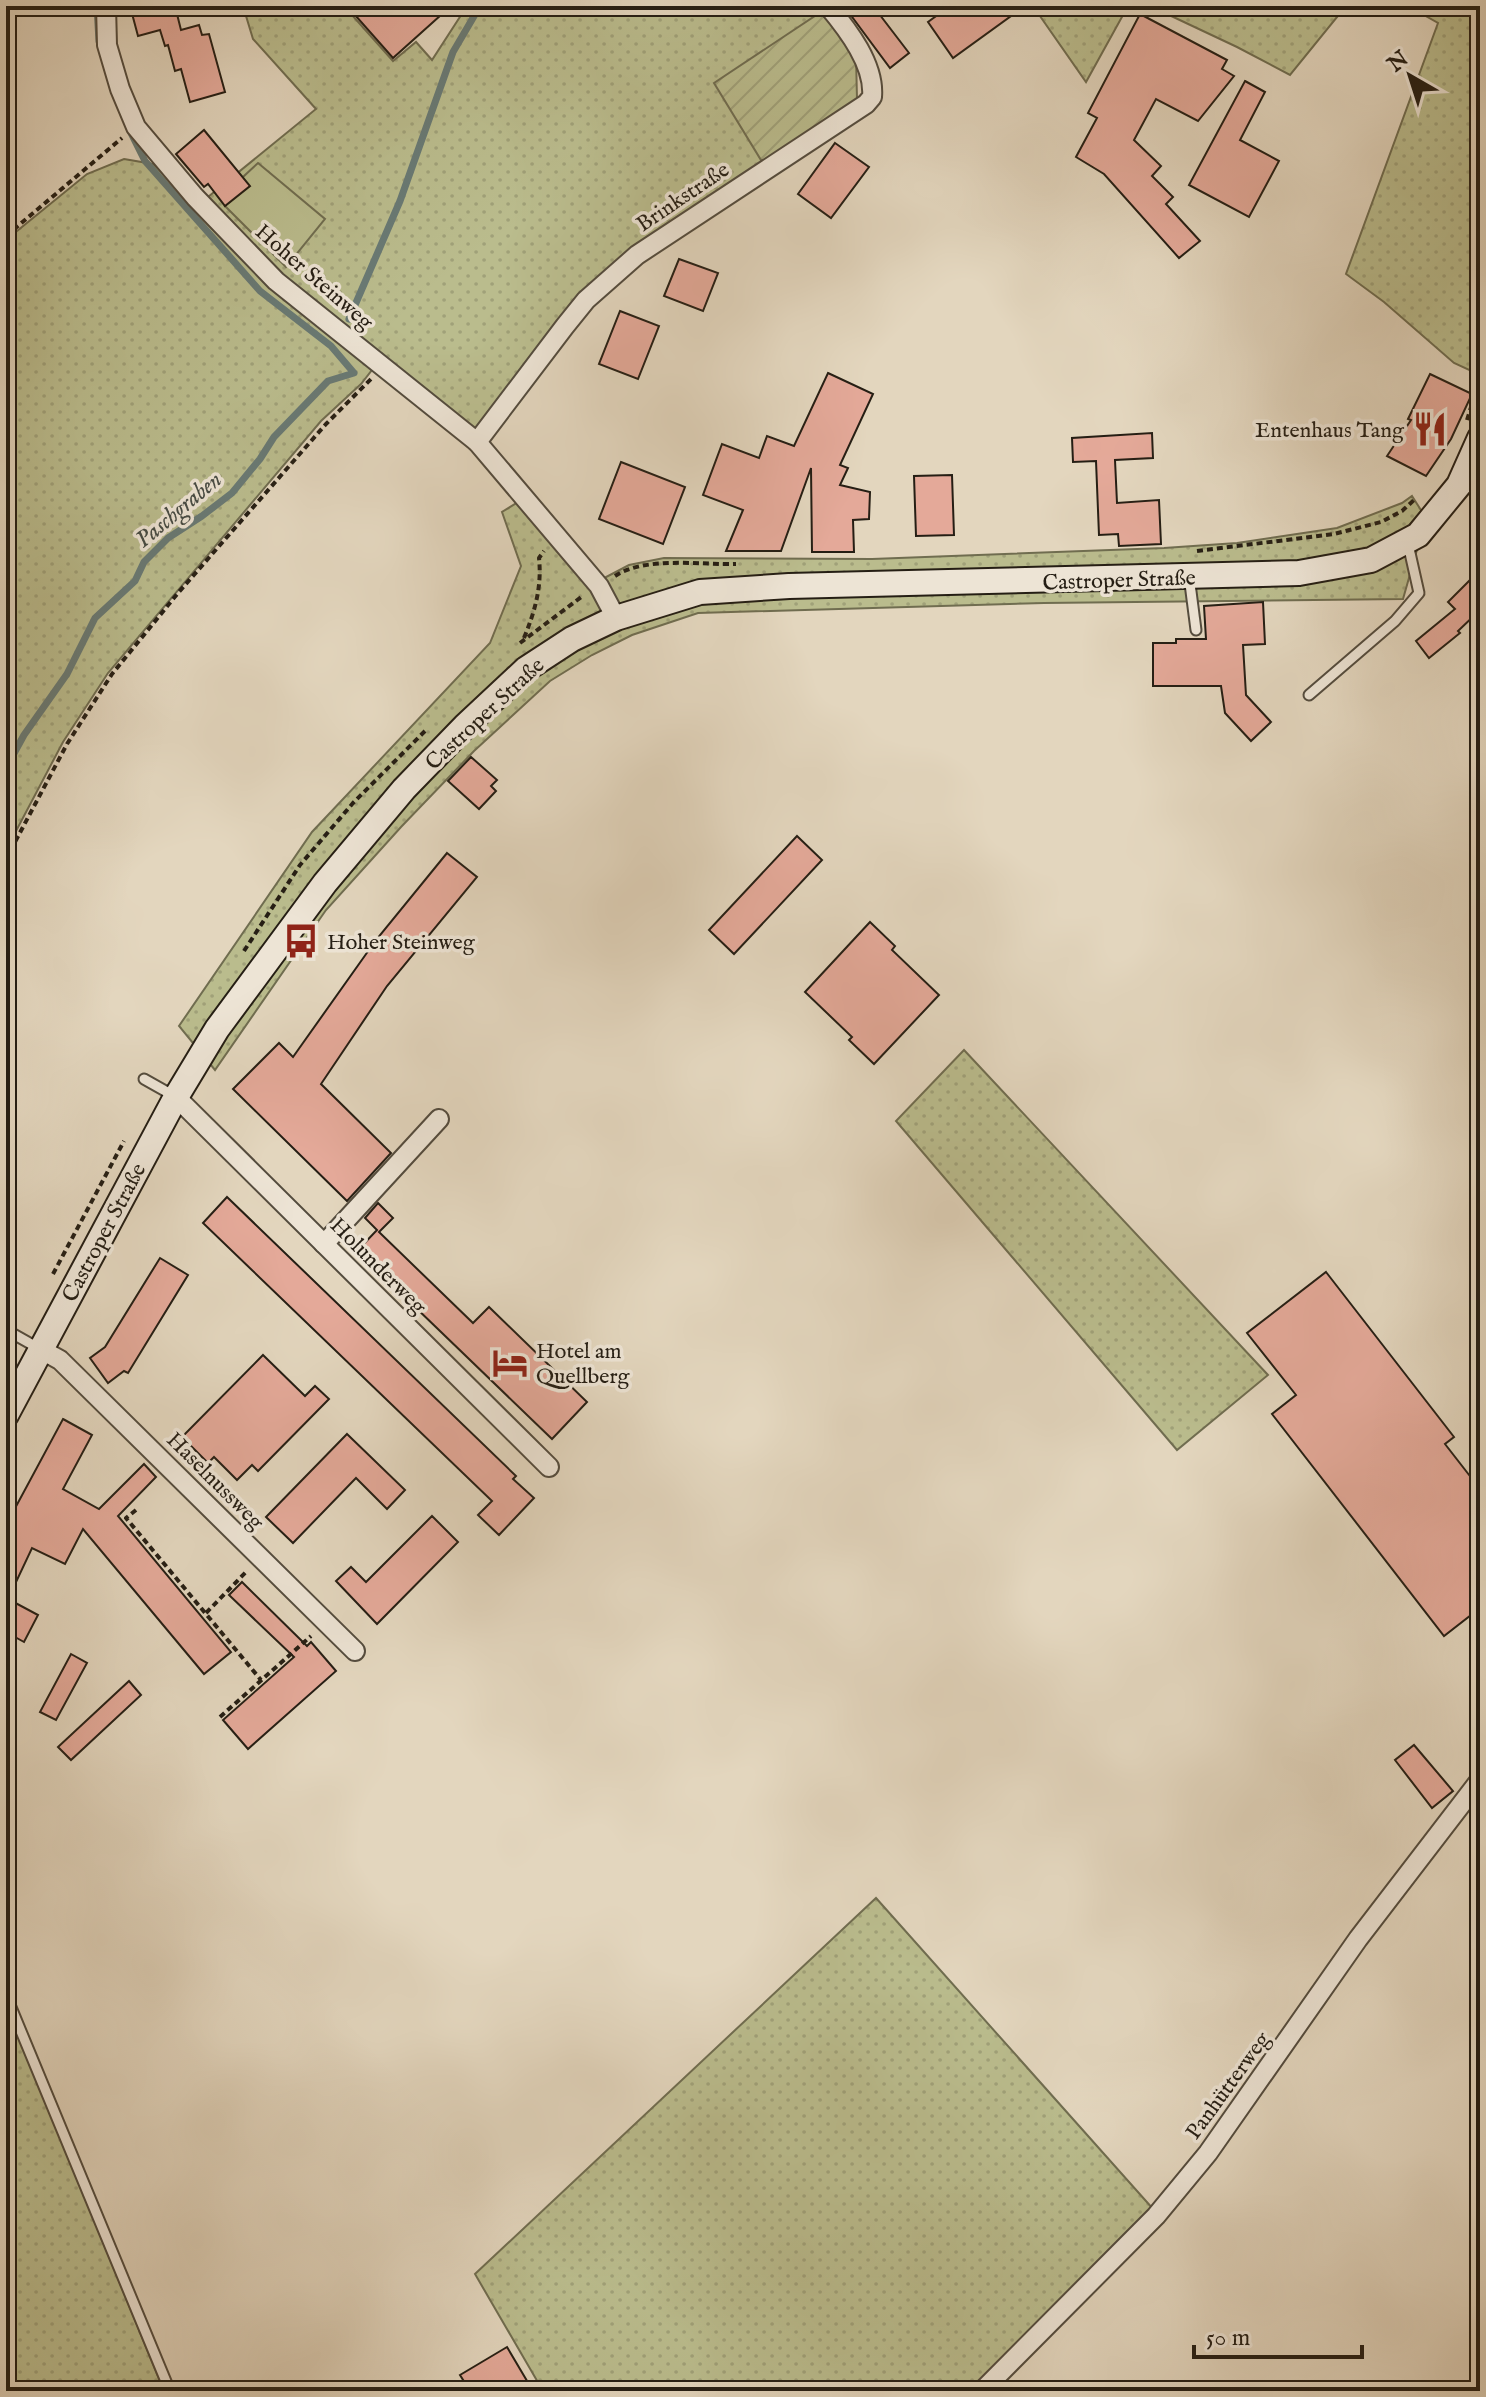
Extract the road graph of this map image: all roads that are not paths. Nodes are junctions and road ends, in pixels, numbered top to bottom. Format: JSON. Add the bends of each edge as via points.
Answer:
{"nodes":[{"id":1,"x":106,"y":6,"type":"edge"},
{"id":2,"x":828,"y":6,"type":"edge"},
{"id":3,"x":1473,"y":430,"type":"edge"},
{"id":4,"x":477,"y":442,"type":"junction"},
{"id":5,"x":1407,"y":541,"type":"junction"},
{"id":6,"x":1189,"y":576,"type":"junction"},
{"id":7,"x":616,"y":618,"type":"junction"},
{"id":8,"x":1196,"y":630,"type":"dead end"},
{"id":9,"x":1309,"y":695,"type":"dead end"},
{"id":10,"x":144,"y":1079,"type":"dead end"},
{"id":11,"x":176,"y":1097,"type":"junction"},
{"id":12,"x":439,"y":1119,"type":"dead end"},
{"id":13,"x":324,"y":1244,"type":"junction"},
{"id":14,"x":8,"y":1331,"type":"edge"},
{"id":15,"x":40,"y":1349,"type":"junction"},
{"id":16,"x":6,"y":1415,"type":"edge"},
{"id":17,"x":549,"y":1467,"type":"dead end"},
{"id":18,"x":355,"y":1651,"type":"dead end"},
{"id":19,"x":1480,"y":1780,"type":"edge"},
{"id":20,"x":6,"y":1995,"type":"edge"},
{"id":21,"x":170,"y":2391,"type":"edge"},
{"id":22,"x":982,"y":2391,"type":"edge"}],
"edges":[{"from":1,"to":4,"type":"street","name":"Hoher Steinweg","via":[[107,45],[136,127],[195,197],[276,281]]},
{"from":2,"to":4,"type":"street","name":"Brinkstraße","via":[[870,77],[872,97],[637,255],[586,300]]},
{"from":3,"to":5,"type":"main road","name":"Castroper Straße","via":[[1459,485]]},
{"from":4,"to":7,"type":"street","name":"Hoher Steinweg","via":[[599,586]]},
{"from":5,"to":6,"type":"main road","name":"Castroper Straße","via":[[1371,560],[1299,573]]},
{"from":5,"to":9,"type":"lane","via":[[1419,593],[1395,621]]},
{"from":6,"to":7,"type":"main road","name":"Castroper Straße","via":[[700,592]]},
{"from":6,"to":8,"type":"lane"},
{"from":7,"to":11,"type":"main road","name":"Castroper Straße","via":[[526,669],[404,789],[325,883],[217,1029]]},
{"from":10,"to":11,"type":"lane"},
{"from":11,"to":13,"type":"street","name":"Holunderweg"},
{"from":11,"to":15,"type":"main road","name":"Castroper Straße"},
{"from":12,"to":13,"type":"street"},
{"from":13,"to":17,"type":"street","name":"Holunderweg"},
{"from":14,"to":15,"type":"lane"},
{"from":15,"to":16,"type":"main road","name":"Castroper Straße"},
{"from":15,"to":18,"type":"street","name":"Haselnussweg","via":[[60,1360]]},
{"from":19,"to":22,"type":"street","name":"Panhütterweg","via":[[1358,1939],[1208,2153],[1156,2216]]},
{"from":20,"to":21,"type":"lane"}]}
